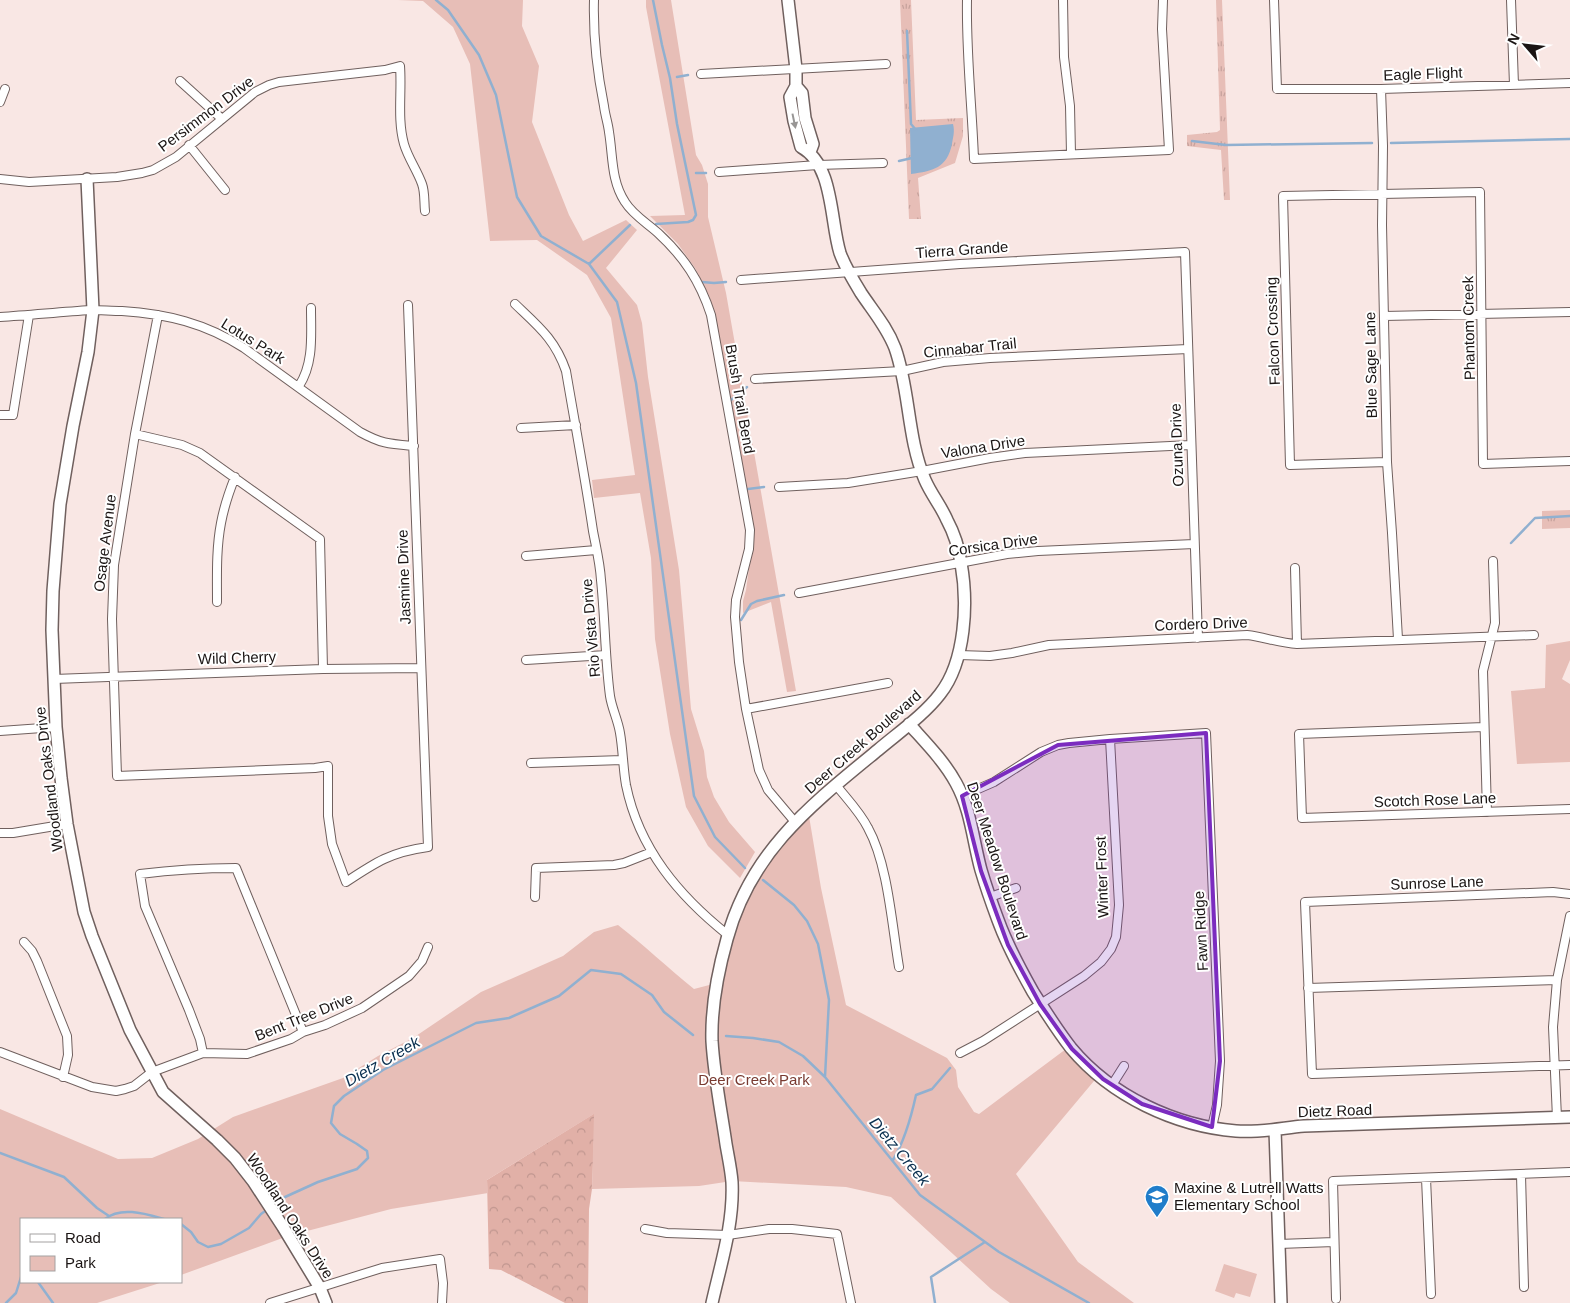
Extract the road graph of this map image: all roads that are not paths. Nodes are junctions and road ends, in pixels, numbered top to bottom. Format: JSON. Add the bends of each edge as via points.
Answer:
{"nodes":[{"id":1,"x":594,"y":0,"type":"edge"},
{"id":2,"x":788,"y":0,"type":"edge"},
{"id":3,"x":967,"y":0,"type":"edge"},
{"id":4,"x":1064,"y":0,"type":"edge"},
{"id":5,"x":1162,"y":0,"type":"edge"},
{"id":6,"x":1274,"y":0,"type":"edge"},
{"id":7,"x":1511,"y":0,"type":"edge"},
{"id":8,"x":886,"y":64,"type":"dead end"},
{"id":9,"x":796,"y":69,"type":"junction"},
{"id":10,"x":701,"y":74,"type":"dead end"},
{"id":11,"x":180,"y":80,"type":"dead end"},
{"id":12,"x":1570,"y":83,"type":"edge"},
{"id":13,"x":1514,"y":84,"type":"junction"},
{"id":14,"x":5,"y":88,"type":"dead end"},
{"id":15,"x":1381,"y":89,"type":"junction"},
{"id":16,"x":0,"y":102,"type":"edge"},
{"id":17,"x":222,"y":120,"type":"junction"},
{"id":18,"x":189,"y":145,"type":"junction"},
{"id":19,"x":1071,"y":154,"type":"junction"},
{"id":20,"x":883,"y":163,"type":"dead end"},
{"id":21,"x":818,"y":165,"type":"junction"},
{"id":22,"x":719,"y":172,"type":"dead end"},
{"id":23,"x":0,"y":179,"type":"edge"},
{"id":24,"x":87,"y":179,"type":"junction"},
{"id":25,"x":225,"y":190,"type":"dead end"},
{"id":26,"x":1383,"y":194,"type":"junction"},
{"id":27,"x":425,"y":211,"type":"dead end"},
{"id":28,"x":1185,"y":252,"type":"joint"},
{"id":29,"x":848,"y":272,"type":"junction"},
{"id":30,"x":741,"y":280,"type":"dead end"},
{"id":31,"x":515,"y":304,"type":"dead end"},
{"id":32,"x":408,"y":305,"type":"dead end"},
{"id":33,"x":311,"y":308,"type":"dead end"},
{"id":34,"x":93,"y":310,"type":"junction"},
{"id":35,"x":1570,"y":312,"type":"edge"},
{"id":36,"x":1482,"y":313,"type":"junction"},
{"id":37,"x":158,"y":315,"type":"junction"},
{"id":38,"x":29,"y":316,"type":"junction"},
{"id":39,"x":1384,"y":316,"type":"junction"},
{"id":40,"x":0,"y":317,"type":"edge"},
{"id":41,"x":1188,"y":349,"type":"junction"},
{"id":42,"x":902,"y":371,"type":"junction"},
{"id":43,"x":755,"y":379,"type":"dead end"},
{"id":44,"x":299,"y":386,"type":"junction"},
{"id":45,"x":0,"y":415,"type":"edge"},
{"id":46,"x":576,"y":425,"type":"junction"},
{"id":47,"x":521,"y":428,"type":"dead end"},
{"id":48,"x":135,"y":434,"type":"junction"},
{"id":49,"x":1191,"y":445,"type":"junction"},
{"id":50,"x":414,"y":446,"type":"junction"},
{"id":51,"x":1570,"y":461,"type":"edge"},
{"id":52,"x":1387,"y":462,"type":"junction"},
{"id":53,"x":922,"y":471,"type":"junction"},
{"id":54,"x":235,"y":477,"type":"junction"},
{"id":55,"x":779,"y":486,"type":"dead end"},
{"id":56,"x":1194,"y":544,"type":"junction"},
{"id":57,"x":596,"y":550,"type":"junction"},
{"id":58,"x":526,"y":556,"type":"dead end"},
{"id":59,"x":1493,"y":561,"type":"dead end"},
{"id":60,"x":961,"y":562,"type":"junction"},
{"id":61,"x":1295,"y":568,"type":"dead end"},
{"id":62,"x":799,"y":593,"type":"dead end"},
{"id":63,"x":217,"y":602,"type":"dead end"},
{"id":64,"x":1534,"y":635,"type":"dead end"},
{"id":65,"x":1492,"y":636,"type":"junction"},
{"id":66,"x":1198,"y":638,"type":"junction"},
{"id":67,"x":1398,"y":639,"type":"junction"},
{"id":68,"x":1297,"y":644,"type":"junction"},
{"id":69,"x":606,"y":655,"type":"junction"},
{"id":70,"x":959,"y":655,"type":"junction"},
{"id":71,"x":526,"y":660,"type":"dead end"},
{"id":72,"x":421,"y":668,"type":"junction"},
{"id":73,"x":323,"y":669,"type":"junction"},
{"id":74,"x":114,"y":677,"type":"junction"},
{"id":75,"x":54,"y":679,"type":"junction"},
{"id":76,"x":888,"y":683,"type":"dead end"},
{"id":77,"x":746,"y":709,"type":"junction"},
{"id":78,"x":909,"y":724,"type":"junction"},
{"id":79,"x":1484,"y":727,"type":"junction"},
{"id":80,"x":56,"y":728,"type":"junction"},
{"id":81,"x":0,"y":731,"type":"edge"},
{"id":82,"x":1110,"y":739,"type":"junction"},
{"id":83,"x":622,"y":760,"type":"junction"},
{"id":84,"x":531,"y":763,"type":"dead end"},
{"id":85,"x":836,"y":784,"type":"junction"},
{"id":86,"x":962,"y":796,"type":"junction"},
{"id":87,"x":1570,"y":809,"type":"edge"},
{"id":88,"x":1487,"y":812,"type":"junction"},
{"id":89,"x":795,"y":822,"type":"junction"},
{"id":90,"x":67,"y":824,"type":"junction"},
{"id":91,"x":0,"y":833,"type":"edge"},
{"id":92,"x":652,"y":852,"type":"junction"},
{"id":93,"x":346,"y":882,"type":"joint"},
{"id":94,"x":1016,"y":888,"type":"dead end"},
{"id":95,"x":1570,"y":894,"type":"edge"},
{"id":96,"x":535,"y":897,"type":"dead end"},
{"id":97,"x":990,"y":897,"type":"junction"},
{"id":98,"x":1570,"y":916,"type":"edge"},
{"id":99,"x":728,"y":935,"type":"junction"},
{"id":100,"x":24,"y":942,"type":"dead end"},
{"id":101,"x":428,"y":947,"type":"dead end"},
{"id":102,"x":899,"y":967,"type":"dead end"},
{"id":103,"x":1557,"y":980,"type":"junction"},
{"id":104,"x":1308,"y":988,"type":"junction"},
{"id":105,"x":1040,"y":1004,"type":"junction"},
{"id":106,"x":304,"y":1032,"type":"junction"},
{"id":107,"x":0,"y":1052,"type":"edge"},
{"id":108,"x":203,"y":1053,"type":"junction"},
{"id":109,"x":960,"y":1053,"type":"dead end"},
{"id":110,"x":1570,"y":1065,"type":"edge"},
{"id":111,"x":1124,"y":1066,"type":"dead end"},
{"id":112,"x":1554,"y":1066,"type":"junction"},
{"id":113,"x":152,"y":1072,"type":"junction"},
{"id":114,"x":63,"y":1077,"type":"junction"},
{"id":115,"x":1112,"y":1085,"type":"junction"},
{"id":116,"x":1570,"y":1117,"type":"edge"},
{"id":117,"x":1556,"y":1118,"type":"junction"},
{"id":118,"x":1212,"y":1127,"type":"junction"},
{"id":119,"x":1275,"y":1130,"type":"junction"},
{"id":120,"x":1570,"y":1172,"type":"edge"},
{"id":121,"x":1521,"y":1175,"type":"junction"},
{"id":122,"x":1426,"y":1178,"type":"junction"},
{"id":123,"x":645,"y":1230,"type":"dead end"},
{"id":124,"x":728,"y":1235,"type":"junction"},
{"id":125,"x":1334,"y":1242,"type":"junction"},
{"id":126,"x":1279,"y":1244,"type":"junction"},
{"id":127,"x":1524,"y":1287,"type":"dead end"},
{"id":128,"x":320,"y":1288,"type":"junction"},
{"id":129,"x":1431,"y":1294,"type":"dead end"},
{"id":130,"x":1336,"y":1299,"type":"dead end"},
{"id":131,"x":270,"y":1303,"type":"edge"},
{"id":132,"x":326,"y":1303,"type":"edge"},
{"id":133,"x":442,"y":1303,"type":"edge"},
{"id":134,"x":712,"y":1303,"type":"edge"},
{"id":135,"x":851,"y":1303,"type":"edge"},
{"id":136,"x":1281,"y":1303,"type":"edge"}],
"edges":[{"from":1,"to":77,"type":"street","name":"Brush Trail Bend","via":[[596,51],[618,190],[629,208],[682,258],[701,288],[713,326],[750,530],[735,617]]},
{"from":2,"to":9,"type":"street","name":"Deer Creek Boulevard"},
{"from":3,"to":19,"type":"street","via":[[974,160]]},
{"from":4,"to":19,"type":"street","via":[[1064,57]]},
{"from":5,"to":19,"type":"street","via":[[1169,150]]},
{"from":6,"to":15,"type":"street","name":"Eagle Flight","via":[[1277,89]]},
{"from":7,"to":13,"type":"street"},
{"from":8,"to":9,"type":"street"},
{"from":9,"to":10,"type":"street"},
{"from":9,"to":21,"type":"street","name":"Deer Creek Boulevard","via":[[796,86],[802,94],[813,144],[810,152]]},
{"from":11,"to":17,"type":"street"},
{"from":12,"to":13,"type":"street","name":"Eagle Flight"},
{"from":13,"to":15,"type":"street","name":"Eagle Flight"},
{"from":14,"to":16,"type":"street"},
{"from":15,"to":26,"type":"street","name":"Blue Sage Lane"},
{"from":17,"to":18,"type":"street","name":"Persimmon Drive"},
{"from":17,"to":27,"type":"street","name":"Persimmon Drive","via":[[255,92],[269,85],[400,66],[400,120],[404,145],[423,186]]},
{"from":18,"to":24,"type":"street","name":"Persimmon Drive","via":[[166,162],[142,173]]},
{"from":18,"to":25,"type":"street"},
{"from":20,"to":21,"type":"street"},
{"from":21,"to":22,"type":"street"},
{"from":21,"to":29,"type":"street","name":"Deer Creek Boulevard","via":[[829,192],[835,234]]},
{"from":23,"to":24,"type":"street","name":"Persimmon Drive","via":[[29,182]]},
{"from":24,"to":34,"type":"street","name":"Woodland Oaks Drive"},
{"from":26,"to":36,"type":"street","name":"Phantom Creek","via":[[1480,192]]},
{"from":26,"to":39,"type":"street","name":"Blue Sage Lane"},
{"from":26,"to":52,"type":"street","name":"Falcon Crossing","via":[[1283,196],[1290,465]]},
{"from":28,"to":29,"type":"street","name":"Tierra Grande"},
{"from":28,"to":41,"type":"street","name":"Ozuna Drive"},
{"from":29,"to":30,"type":"street","name":"Tierra Grande"},
{"from":29,"to":42,"type":"street","name":"Deer Creek Boulevard","via":[[885,328]]},
{"from":31,"to":46,"type":"street","name":"Rio Vista Drive","via":[[549,338],[560,355]]},
{"from":32,"to":50,"type":"street","name":"Jasmine Drive"},
{"from":33,"to":44,"type":"street","via":[[310,357]]},
{"from":34,"to":37,"type":"street","name":"Lotus Park"},
{"from":34,"to":38,"type":"street","name":"Lotus Park"},
{"from":34,"to":75,"type":"street","name":"Woodland Oaks Drive","via":[[57,530],[53,591]]},
{"from":35,"to":36,"type":"street"},
{"from":36,"to":39,"type":"street"},
{"from":36,"to":51,"type":"street","name":"Phantom Creek","via":[[1483,464]]},
{"from":37,"to":44,"type":"street","name":"Lotus Park","via":[[196,324],[229,338]]},
{"from":37,"to":48,"type":"street","name":"Osage Avenue"},
{"from":38,"to":40,"type":"street","name":"Lotus Park"},
{"from":38,"to":45,"type":"street","via":[[13,414]]},
{"from":39,"to":52,"type":"street","name":"Blue Sage Lane"},
{"from":41,"to":42,"type":"street","name":"Cinnabar Trail","via":[[990,358],[943,362]]},
{"from":41,"to":49,"type":"street","name":"Ozuna Drive"},
{"from":42,"to":43,"type":"street","name":"Cinnabar Trail"},
{"from":42,"to":53,"type":"street","name":"Deer Creek Boulevard"},
{"from":44,"to":50,"type":"street","name":"Lotus Park","via":[[376,441]]},
{"from":46,"to":47,"type":"street"},
{"from":46,"to":57,"type":"street","name":"Rio Vista Drive"},
{"from":48,"to":54,"type":"street","via":[[182,444]]},
{"from":48,"to":74,"type":"street","name":"Osage Avenue","via":[[114,566]]},
{"from":49,"to":53,"type":"street","name":"Valona Drive","via":[[1025,454]]},
{"from":49,"to":56,"type":"street","name":"Ozuna Drive"},
{"from":50,"to":72,"type":"street","name":"Jasmine Drive"},
{"from":52,"to":67,"type":"street","name":"Blue Sage Lane"},
{"from":53,"to":55,"type":"street","name":"Valona Drive","via":[[848,483]]},
{"from":53,"to":60,"type":"street","name":"Deer Creek Boulevard","via":[[949,522]]},
{"from":54,"to":63,"type":"street","via":[[219,538]]},
{"from":54,"to":73,"type":"street","via":[[320,539]]},
{"from":56,"to":60,"type":"street","name":"Corsica Drive","via":[[1038,551]]},
{"from":56,"to":66,"type":"street","name":"Ozuna Drive"},
{"from":57,"to":58,"type":"street"},
{"from":57,"to":69,"type":"street","name":"Rio Vista Drive"},
{"from":59,"to":65,"type":"street","via":[[1496,612]]},
{"from":60,"to":62,"type":"street","name":"Corsica Drive"},
{"from":60,"to":70,"type":"street","name":"Deer Creek Boulevard","via":[[964,597]]},
{"from":61,"to":68,"type":"street"},
{"from":64,"to":65,"type":"street","name":"Cordero Drive"},
{"from":65,"to":67,"type":"street","name":"Cordero Drive"},
{"from":65,"to":79,"type":"street","via":[[1483,671]]},
{"from":66,"to":68,"type":"street","name":"Cordero Drive","via":[[1258,636]]},
{"from":66,"to":70,"type":"street","name":"Cordero Drive","via":[[1049,645],[990,656]]},
{"from":67,"to":68,"type":"street","name":"Cordero Drive"},
{"from":69,"to":71,"type":"street"},
{"from":69,"to":83,"type":"street","name":"Rio Vista Drive"},
{"from":70,"to":78,"type":"street","name":"Deer Creek Boulevard","via":[[940,694]]},
{"from":72,"to":73,"type":"street","name":"Wild Cherry"},
{"from":72,"to":93,"type":"street","name":"Jasmine Drive","via":[[428,847],[409,849],[384,858]]},
{"from":73,"to":74,"type":"street","name":"Wild Cherry"},
{"from":74,"to":75,"type":"street","name":"Wild Cherry"},
{"from":74,"to":93,"type":"street","name":"Osage Avenue","via":[[117,776],[328,766],[328,816],[332,844]]},
{"from":75,"to":80,"type":"street","name":"Woodland Oaks Drive"},
{"from":76,"to":77,"type":"street"},
{"from":77,"to":89,"type":"street","name":"Brush Trail Bend","via":[[759,770],[773,797]]},
{"from":78,"to":85,"type":"street","name":"Deer Creek Boulevard"},
{"from":78,"to":86,"type":"street","name":"Deer Meadow Boulevard","via":[[949,770]]},
{"from":79,"to":88,"type":"street"},
{"from":79,"to":88,"type":"street","name":"Scotch Rose Lane","via":[[1299,734],[1302,818]]},
{"from":80,"to":81,"type":"street"},
{"from":80,"to":90,"type":"street","name":"Woodland Oaks Drive"},
{"from":82,"to":86,"type":"street","via":[[1058,745],[994,782]]},
{"from":82,"to":105,"type":"street","name":"Winter Frost","via":[[1119,905],[1116,936],[1111,949],[1093,969]]},
{"from":82,"to":118,"type":"street","name":"Fawn Ridge","via":[[1206,734],[1220,1061]]},
{"from":83,"to":84,"type":"street"},
{"from":83,"to":92,"type":"street","name":"Rio Vista Drive","via":[[632,804]]},
{"from":85,"to":89,"type":"street","name":"Deer Creek Boulevard"},
{"from":85,"to":102,"type":"street","via":[[876,844]]},
{"from":86,"to":97,"type":"street","name":"Deer Meadow Boulevard"},
{"from":87,"to":88,"type":"street","name":"Scotch Rose Lane"},
{"from":89,"to":99,"type":"street","name":"Deer Creek Boulevard","via":[[767,854],[743,896]]},
{"from":90,"to":91,"type":"street"},
{"from":90,"to":113,"type":"street","name":"Woodland Oaks Drive","via":[[87,923],[130,1030]]},
{"from":92,"to":96,"type":"street","via":[[614,865],[536,868]]},
{"from":92,"to":99,"type":"street","name":"Rio Vista Drive","via":[[686,898]]},
{"from":94,"to":97,"type":"street"},
{"from":95,"to":104,"type":"street","name":"Sunrose Lane","via":[[1553,892],[1305,902]]},
{"from":97,"to":105,"type":"street","name":"Deer Meadow Boulevard","via":[[1008,945]]},
{"from":98,"to":103,"type":"street"},
{"from":99,"to":124,"type":"street","name":"Deer Creek Boulevard","via":[[715,992],[712,1038],[732,1181]]},
{"from":100,"to":114,"type":"street","via":[[32,951],[67,1036],[68,1055]]},
{"from":101,"to":106,"type":"street","name":"Bent Tree Drive","via":[[417,968],[397,986],[362,1008]]},
{"from":103,"to":104,"type":"street"},
{"from":103,"to":112,"type":"street"},
{"from":104,"to":112,"type":"street","via":[[1312,1074]]},
{"from":105,"to":109,"type":"street","name":"Winter Frost"},
{"from":105,"to":115,"type":"street","name":"Deer Meadow Boulevard","via":[[1072,1049]]},
{"from":106,"to":108,"type":"street","name":"Bent Tree Drive","via":[[247,1054]]},
{"from":106,"to":108,"type":"street","via":[[236,868],[140,874],[145,906],[189,1010]]},
{"from":107,"to":114,"type":"street","name":"Bent Tree Drive"},
{"from":108,"to":113,"type":"street","name":"Bent Tree Drive"},
{"from":110,"to":112,"type":"street"},
{"from":111,"to":115,"type":"street"},
{"from":112,"to":117,"type":"street"},
{"from":113,"to":114,"type":"street","name":"Bent Tree Drive","via":[[134,1086],[116,1091]]},
{"from":113,"to":128,"type":"street","name":"Woodland Oaks Drive","via":[[163,1092],[235,1158],[284,1228]]},
{"from":115,"to":118,"type":"street","name":"Deer Meadow Boulevard","via":[[1142,1104],[1187,1122]]},
{"from":116,"to":117,"type":"street","name":"Dietz Road"},
{"from":117,"to":119,"type":"street","name":"Dietz Road","via":[[1304,1126]]},
{"from":118,"to":119,"type":"street","name":"Deer Meadow Boulevard","via":[[1238,1131]]},
{"from":119,"to":126,"type":"street"},
{"from":120,"to":121,"type":"street"},
{"from":121,"to":122,"type":"street"},
{"from":121,"to":127,"type":"street"},
{"from":122,"to":125,"type":"street","via":[[1333,1181]]},
{"from":122,"to":129,"type":"street"},
{"from":123,"to":124,"type":"street"},
{"from":124,"to":134,"type":"street","name":"Deer Creek Boulevard"},
{"from":124,"to":135,"type":"street","via":[[769,1229],[837,1234]]},
{"from":125,"to":126,"type":"street"},
{"from":125,"to":130,"type":"street"},
{"from":126,"to":136,"type":"street"},
{"from":128,"to":131,"type":"street"},
{"from":128,"to":132,"type":"street","name":"Woodland Oaks Drive"},
{"from":128,"to":133,"type":"street","via":[[382,1268],[440,1259]]}]}
